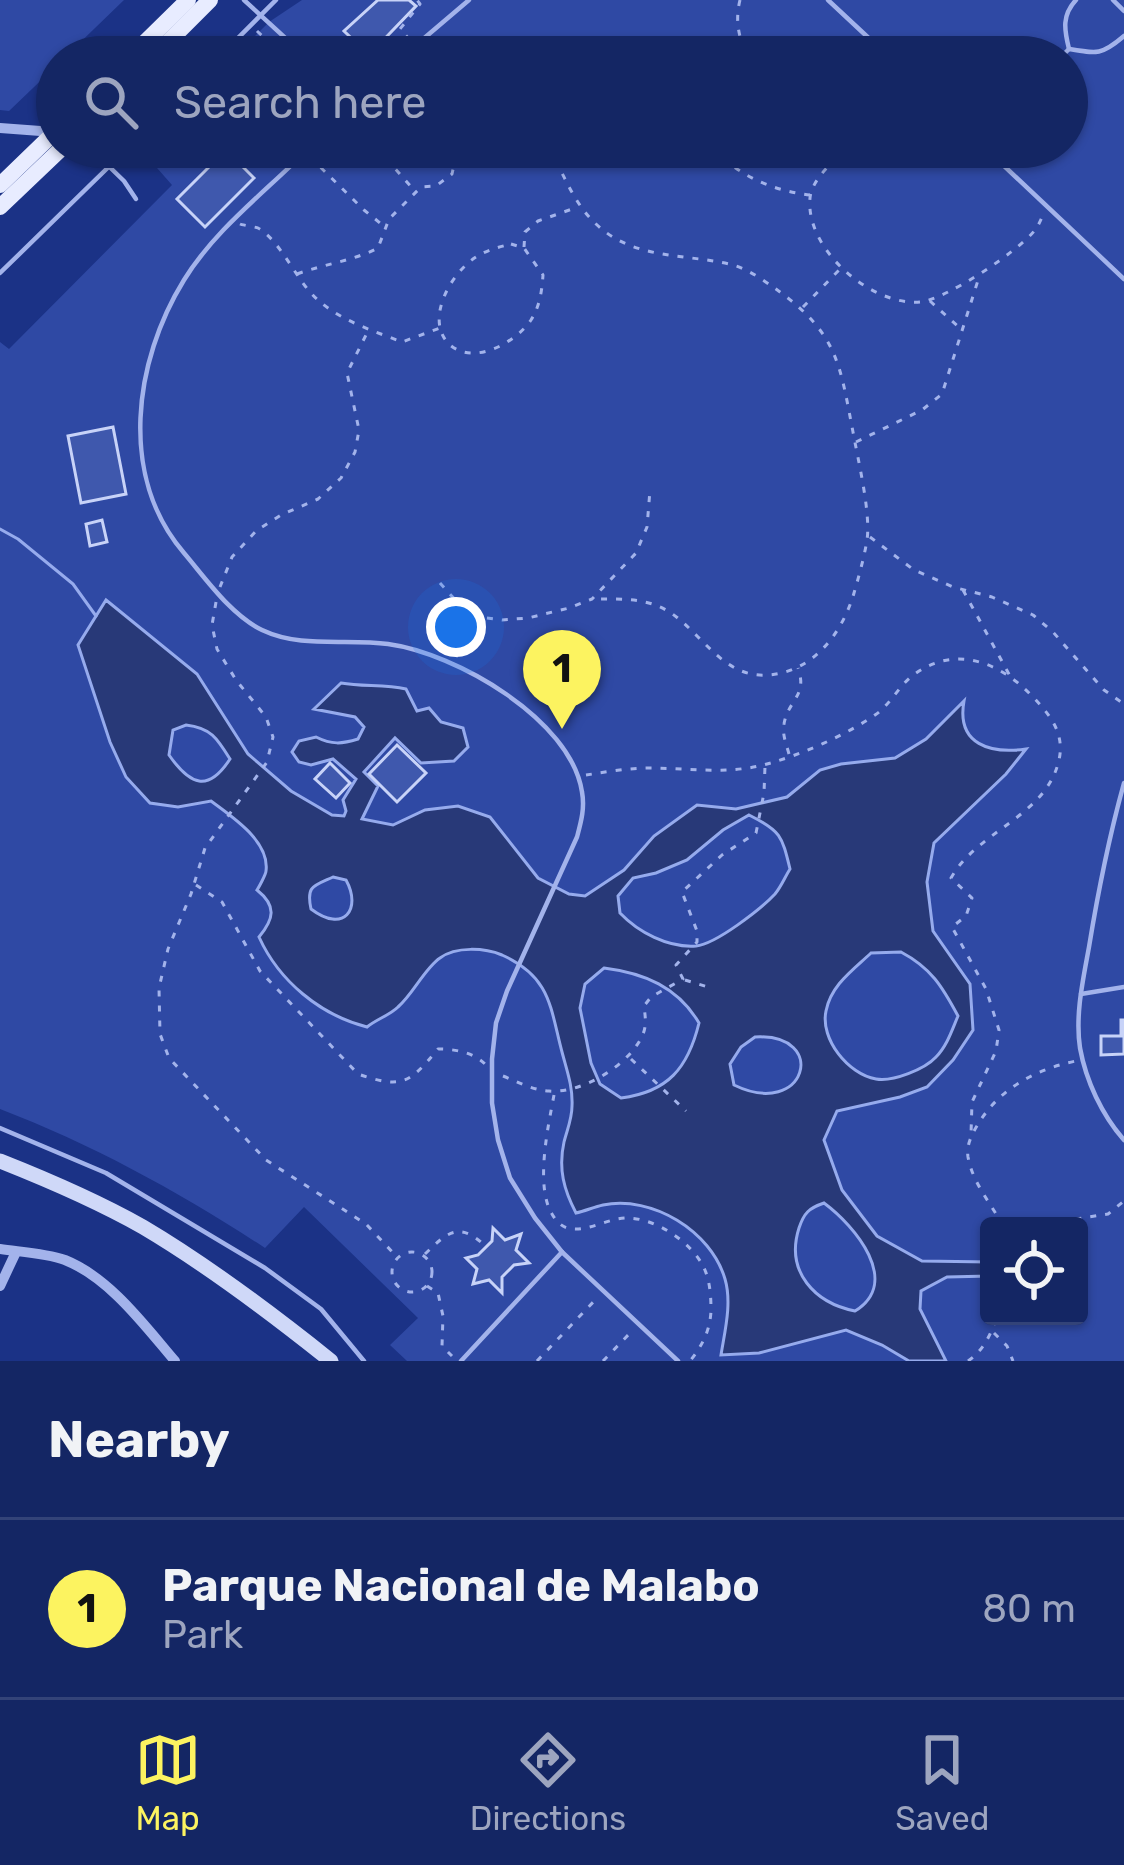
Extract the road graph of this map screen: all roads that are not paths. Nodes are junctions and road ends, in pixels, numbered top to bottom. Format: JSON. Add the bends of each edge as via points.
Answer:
{"nodes":[{"id":1,"x":188,"y":0,"type":"edge"},
{"id":2,"x":210,"y":0,"type":"edge"},
{"id":3,"x":244,"y":0,"type":"edge"},
{"id":4,"x":276,"y":0,"type":"edge"},
{"id":5,"x":469,"y":0,"type":"edge"},
{"id":6,"x":828,"y":0,"type":"edge"},
{"id":7,"x":1076,"y":0,"type":"edge"},
{"id":8,"x":1113,"y":0,"type":"edge"},
{"id":9,"x":1124,"y":11,"type":"edge"},
{"id":10,"x":261,"y":15,"type":"junction"},
{"id":11,"x":151,"y":36,"type":"edge"},
{"id":12,"x":174,"y":36,"type":"edge"},
{"id":13,"x":240,"y":36,"type":"edge"},
{"id":14,"x":284,"y":36,"type":"edge"},
{"id":15,"x":425,"y":36,"type":"edge"},
{"id":16,"x":867,"y":36,"type":"edge"},
{"id":17,"x":1066,"y":36,"type":"edge"},
{"id":18,"x":1124,"y":36,"type":"edge"},
{"id":19,"x":1088,"y":52,"type":"edge"},
{"id":20,"x":0,"y":128,"type":"edge"},
{"id":21,"x":36,"y":132,"type":"edge"},
{"id":22,"x":36,"y":154,"type":"edge"},
{"id":23,"x":36,"y":162,"type":"edge"},
{"id":24,"x":108,"y":168,"type":"edge"},
{"id":25,"x":112,"y":168,"type":"edge"},
{"id":26,"x":290,"y":168,"type":"edge"},
{"id":27,"x":1006,"y":168,"type":"edge"},
{"id":28,"x":0,"y":185,"type":"edge"},
{"id":29,"x":136,"y":200,"type":"dead end"},
{"id":30,"x":0,"y":207,"type":"edge"},
{"id":31,"x":0,"y":273,"type":"edge"},
{"id":32,"x":1124,"y":279,"type":"edge"},
{"id":33,"x":1124,"y":783,"type":"edge"},
{"id":34,"x":1124,"y":987,"type":"edge"},
{"id":35,"x":1081,"y":994,"type":"junction"},
{"id":36,"x":0,"y":1128,"type":"edge"},
{"id":37,"x":1124,"y":1140,"type":"edge"},
{"id":38,"x":0,"y":1160,"type":"edge"},
{"id":39,"x":0,"y":1250,"type":"edge"},
{"id":40,"x":16,"y":1252,"type":"junction"},
{"id":41,"x":562,"y":1252,"type":"junction"},
{"id":42,"x":0,"y":1286,"type":"edge"},
{"id":43,"x":175,"y":1361,"type":"edge"},
{"id":44,"x":331,"y":1361,"type":"edge"},
{"id":45,"x":364,"y":1361,"type":"edge"},
{"id":46,"x":459,"y":1361,"type":"edge"},
{"id":47,"x":678,"y":1361,"type":"edge"}],
"edges":[{"from":1,"to":11,"type":"main road"},
{"from":2,"to":12,"type":"main road"},
{"from":3,"to":10,"type":"lane"},
{"from":4,"to":10,"type":"lane"},
{"from":5,"to":15,"type":"lane"},
{"from":6,"to":16,"type":"lane"},
{"from":7,"to":17,"type":"lane"},
{"from":8,"to":9,"type":"lane"},
{"from":10,"to":13,"type":"lane"},
{"from":10,"to":14,"type":"lane"},
{"from":18,"to":19,"type":"lane","via":[[1107,51]]},
{"from":20,"to":21,"type":"street"},
{"from":22,"to":28,"type":"main road"},
{"from":23,"to":30,"type":"main road"},
{"from":24,"to":31,"type":"lane"},
{"from":25,"to":29,"type":"lane"},
{"from":26,"to":41,"type":"lane","via":[[232,223],[168,309],[143,397],[147,490],[178,546],[260,629],[431,654],[496,688],[564,750],[583,812],[507,991],[492,1071],[510,1178]]},
{"from":27,"to":32,"type":"lane"},
{"from":33,"to":35,"type":"lane"},
{"from":34,"to":35,"type":"lane"},
{"from":35,"to":37,"type":"lane","via":[[1083,1060]]},
{"from":36,"to":45,"type":"lane","via":[[106,1172],[265,1268],[321,1309]]},
{"from":38,"to":44,"type":"street","via":[[141,1226]]},
{"from":39,"to":40,"type":"street"},
{"from":40,"to":42,"type":"street"},
{"from":40,"to":43,"type":"street","via":[[88,1272]]},
{"from":41,"to":46,"type":"lane"},
{"from":41,"to":47,"type":"lane"}]}
